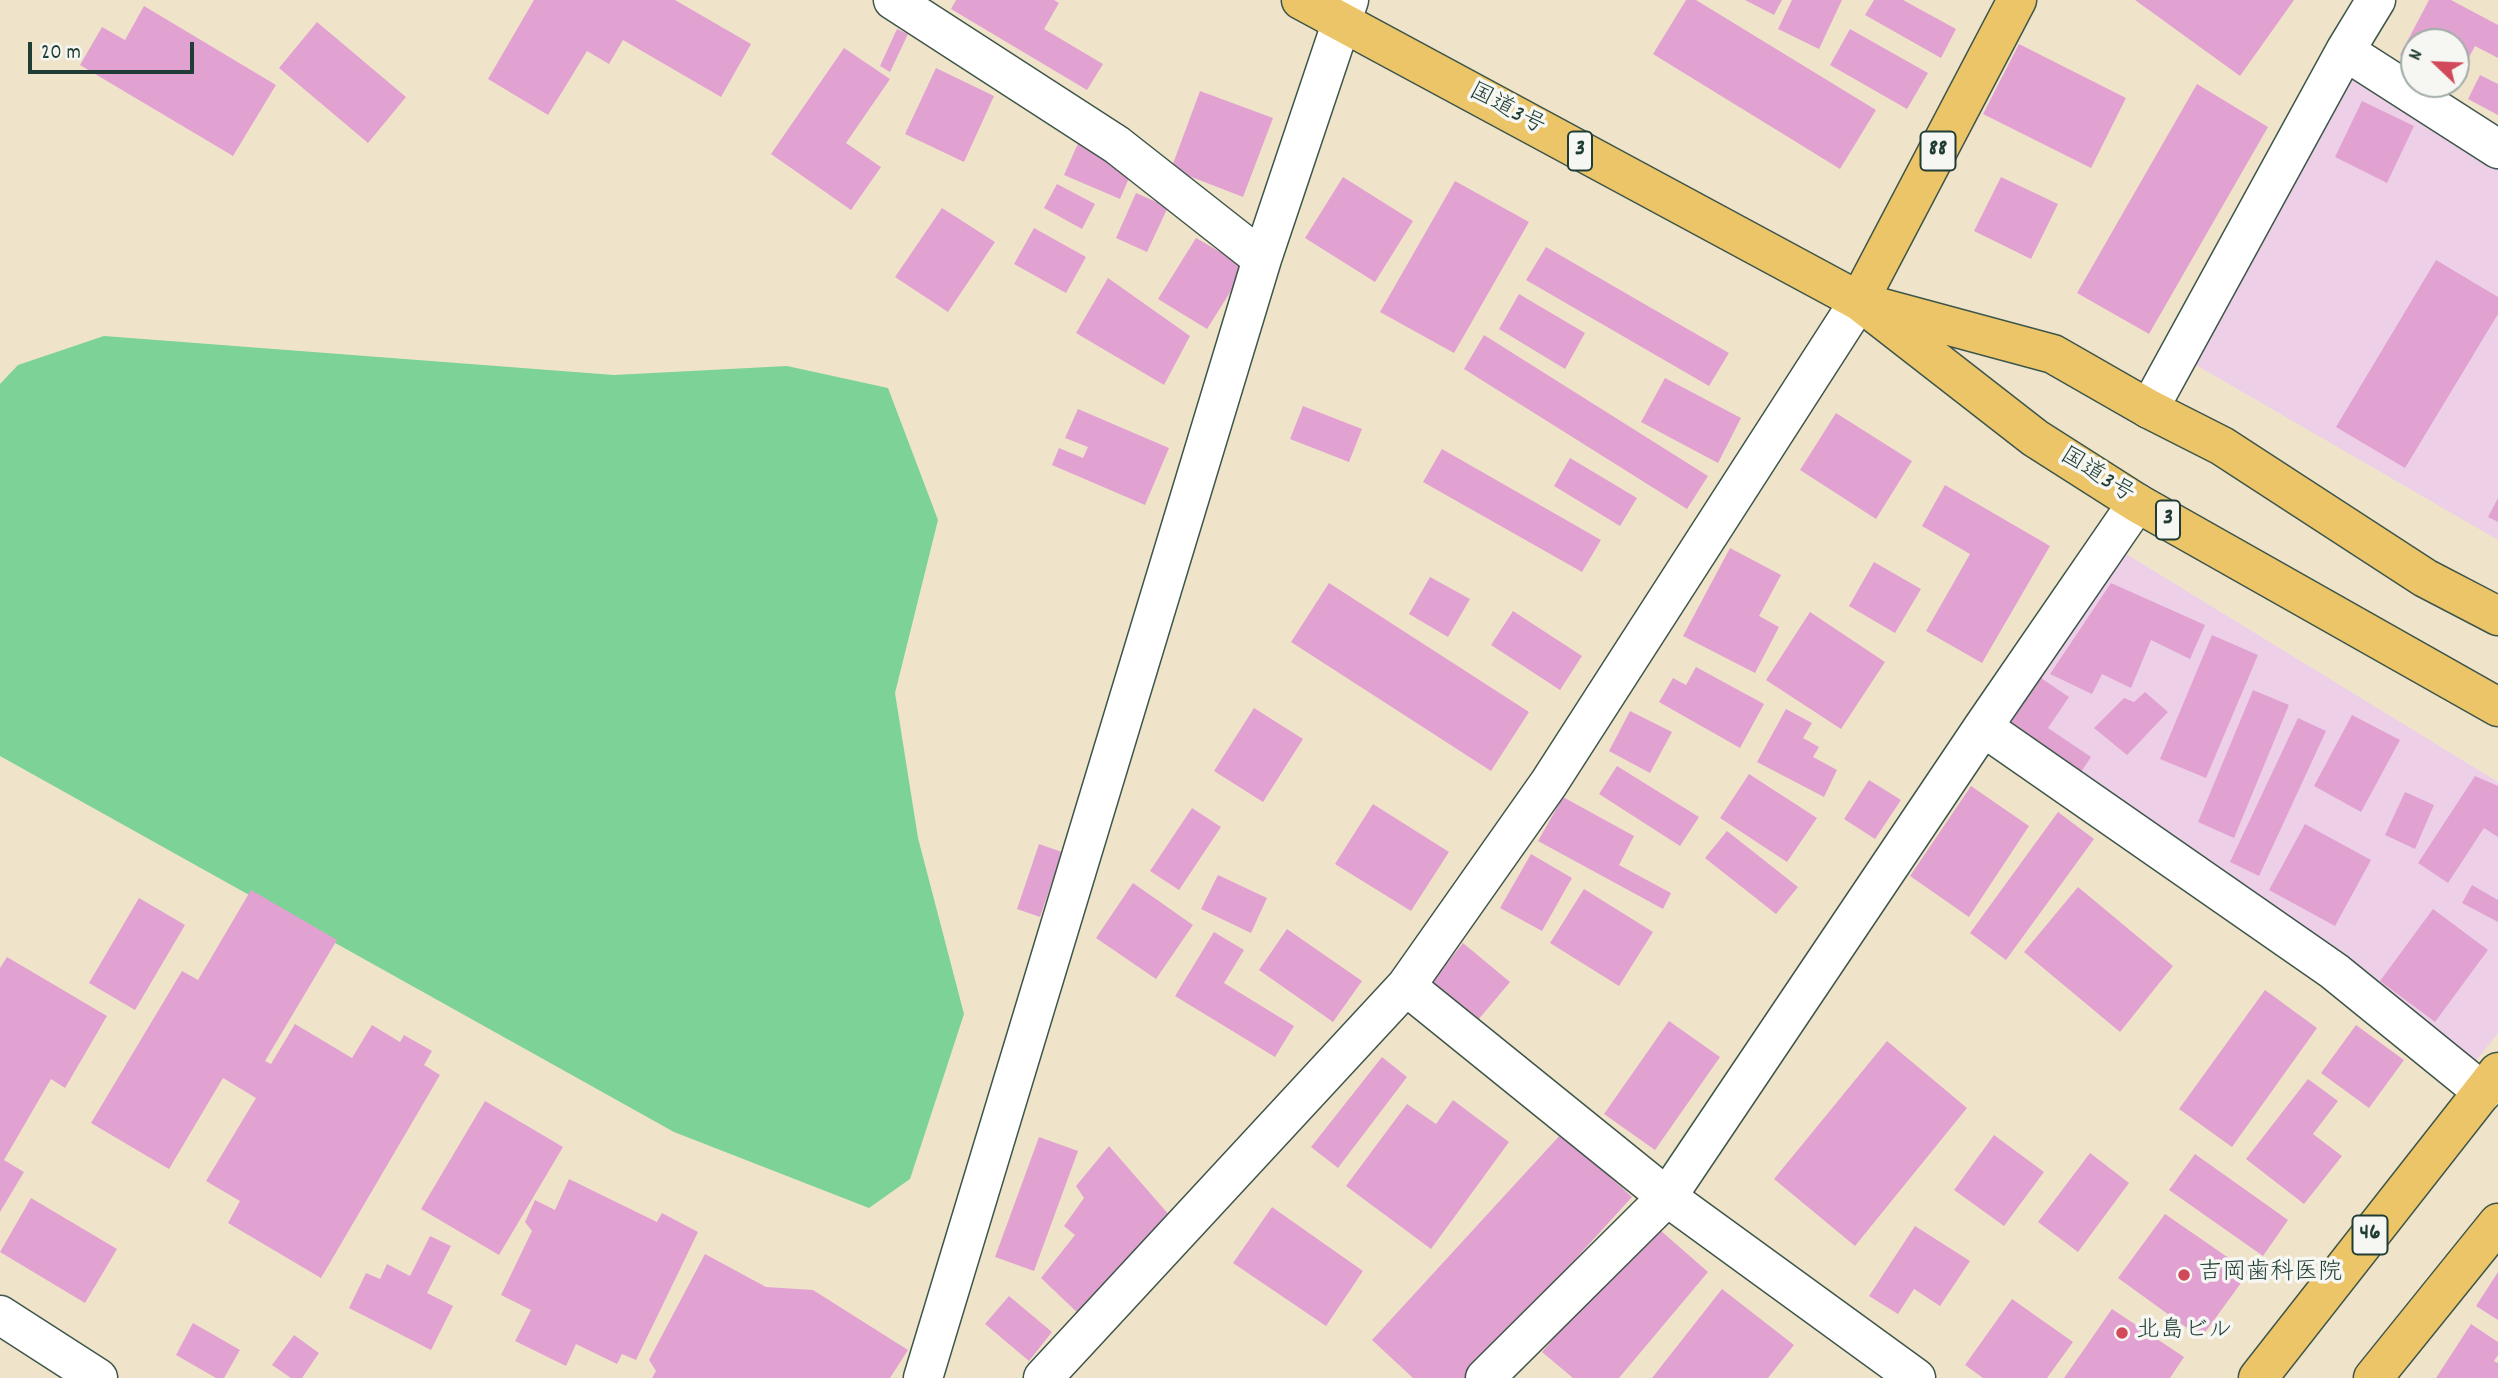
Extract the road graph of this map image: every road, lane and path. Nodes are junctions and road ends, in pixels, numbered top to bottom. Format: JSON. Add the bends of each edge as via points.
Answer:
{"nodes":[{"id":1,"x":892,"y":0,"type":"edge"},
{"id":2,"x":1301,"y":0,"type":"edge"},
{"id":3,"x":2017,"y":0,"type":"edge"},
{"id":4,"x":2376,"y":0,"type":"edge"},
{"id":5,"x":1345,"y":11,"type":"edge"},
{"id":6,"x":2345,"y":51,"type":"junction"},
{"id":7,"x":2498,"y":149,"type":"edge"},
{"id":8,"x":1262,"y":259,"type":"junction"},
{"id":9,"x":1859,"y":302,"type":"junction"},
{"id":10,"x":2149,"y":409,"type":"junction"},
{"id":11,"x":2137,"y":503,"type":"junction"},
{"id":12,"x":2498,"y":616,"type":"edge"},
{"id":13,"x":2498,"y":707,"type":"edge"},
{"id":14,"x":1983,"y":727,"type":"junction"},
{"id":15,"x":1406,"y":986,"type":"junction"},
{"id":16,"x":2490,"y":1082,"type":"edge"},
{"id":17,"x":1667,"y":1197,"type":"junction"},
{"id":18,"x":2498,"y":1223,"type":"edge"},
{"id":19,"x":0,"y":1315,"type":"edge"},
{"id":20,"x":98,"y":1378,"type":"edge"},
{"id":21,"x":923,"y":1378,"type":"edge"},
{"id":22,"x":1043,"y":1378,"type":"edge"},
{"id":23,"x":1485,"y":1378,"type":"edge"},
{"id":24,"x":1916,"y":1378,"type":"edge"},
{"id":25,"x":2258,"y":1378,"type":"edge"},
{"id":26,"x":2373,"y":1378,"type":"edge"}],
"edges":[{"from":1,"to":8,"type":"street","via":[[1117,145]]},
{"from":2,"to":5,"type":"main road","name":"国道3号","number":"3"},
{"from":3,"to":9,"type":"main road","number":"88"},
{"from":4,"to":6,"type":"street"},
{"from":5,"to":8,"type":"street"},
{"from":5,"to":9,"type":"main road","name":"国道3号","number":"3"},
{"from":6,"to":7,"type":"street"},
{"from":6,"to":10,"type":"street"},
{"from":8,"to":21,"type":"street"},
{"from":9,"to":10,"type":"main road","name":"国道3号","number":"3","via":[[2053,354]]},
{"from":9,"to":11,"type":"main road","name":"国道3号","number":"3","via":[[2035,438]]},
{"from":9,"to":15,"type":"street","via":[[1549,783]]},
{"from":10,"to":12,"type":"main road","name":"国道3号","number":"3","via":[[2222,446],[2425,578]]},
{"from":11,"to":13,"type":"main road","name":"国道3号","number":"3"},
{"from":11,"to":14,"type":"street"},
{"from":14,"to":16,"type":"street"},
{"from":14,"to":17,"type":"street"},
{"from":15,"to":17,"type":"street"},
{"from":15,"to":22,"type":"street"},
{"from":16,"to":25,"type":"main road","number":"46"},
{"from":17,"to":23,"type":"street"},
{"from":17,"to":24,"type":"street"},
{"from":18,"to":26,"type":"main road"},
{"from":19,"to":20,"type":"street"}]}
